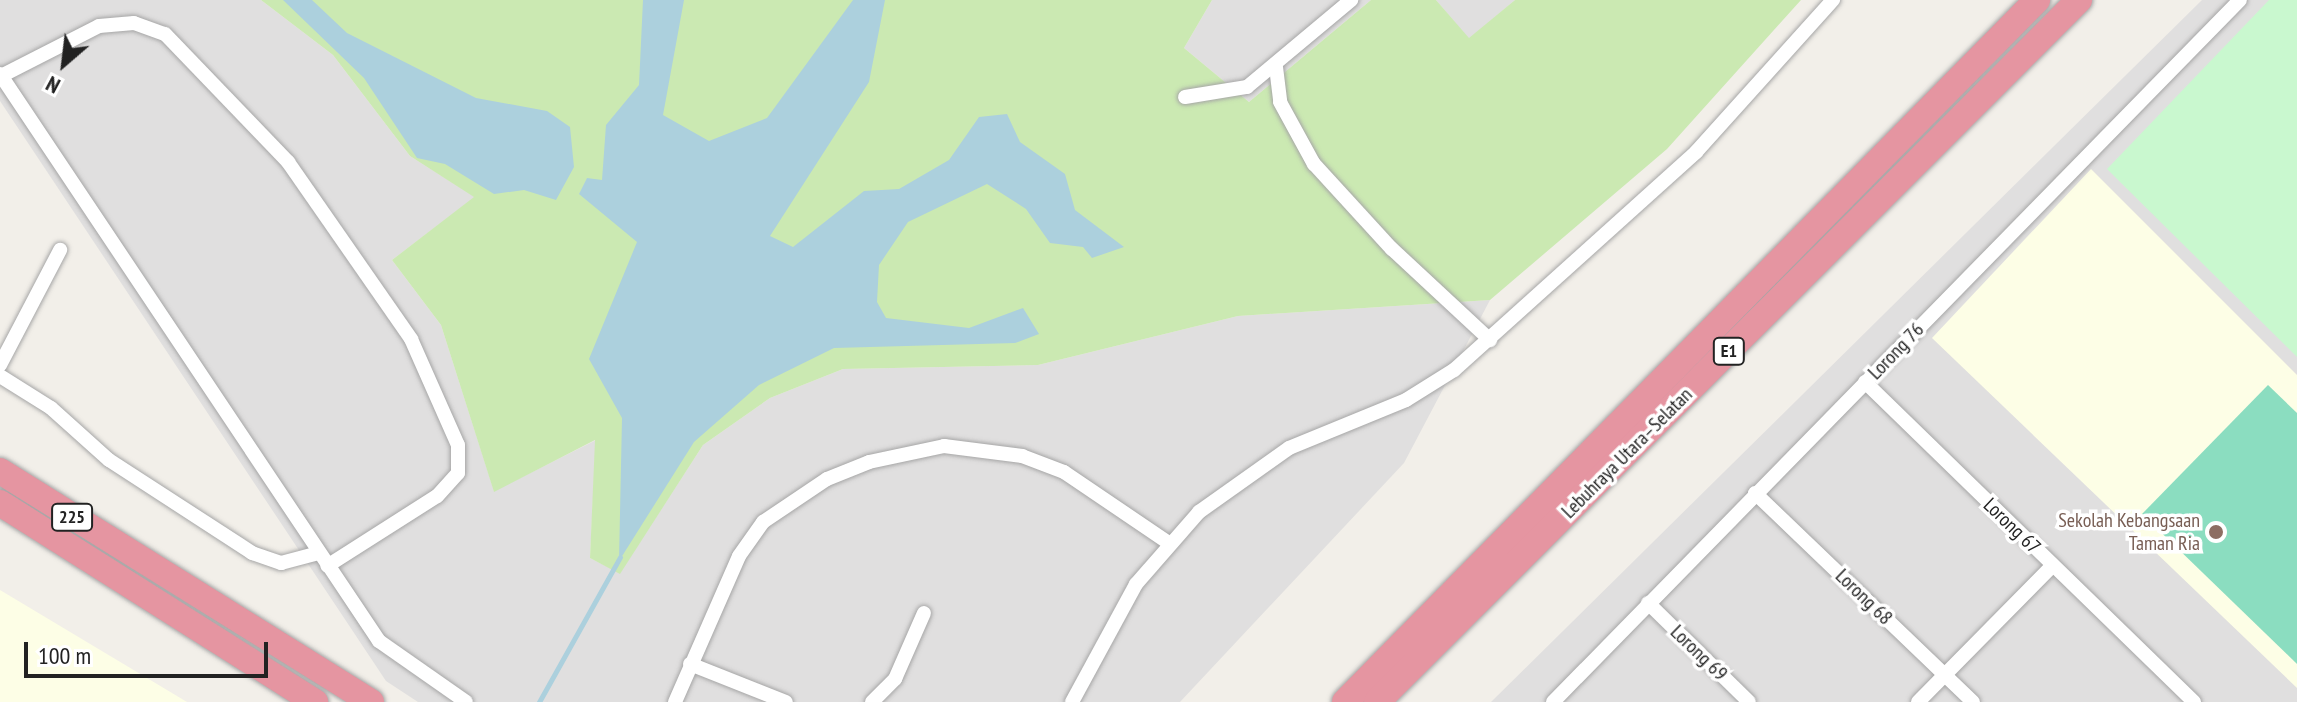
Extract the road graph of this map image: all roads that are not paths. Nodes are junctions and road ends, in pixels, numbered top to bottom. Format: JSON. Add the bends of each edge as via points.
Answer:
{"nodes":[{"id":1,"x":1351,"y":0,"type":"edge"},
{"id":2,"x":1833,"y":0,"type":"edge"},
{"id":3,"x":2037,"y":0,"type":"edge"},
{"id":4,"x":2079,"y":0,"type":"edge"},
{"id":5,"x":2240,"y":0,"type":"edge"},
{"id":6,"x":1276,"y":67,"type":"junction"},
{"id":7,"x":1,"y":75,"type":"edge"},
{"id":8,"x":1185,"y":97,"type":"dead end"},
{"id":9,"x":60,"y":250,"type":"dead end"},
{"id":10,"x":1490,"y":340,"type":"junction"},
{"id":11,"x":0,"y":365,"type":"edge"},
{"id":12,"x":0,"y":376,"type":"edge"},
{"id":13,"x":1865,"y":382,"type":"junction"},
{"id":14,"x":0,"y":471,"type":"edge"},
{"id":15,"x":1755,"y":493,"type":"junction"},
{"id":16,"x":0,"y":503,"type":"edge"},
{"id":17,"x":1169,"y":543,"type":"junction"},
{"id":18,"x":318,"y":553,"type":"junction"},
{"id":19,"x":327,"y":566,"type":"junction"},
{"id":20,"x":2052,"y":566,"type":"junction"},
{"id":21,"x":1648,"y":603,"type":"junction"},
{"id":22,"x":924,"y":613,"type":"dead end"},
{"id":23,"x":690,"y":664,"type":"junction"},
{"id":24,"x":1945,"y":674,"type":"junction"},
{"id":25,"x":315,"y":702,"type":"edge"},
{"id":26,"x":371,"y":702,"type":"edge"},
{"id":27,"x":466,"y":702,"type":"edge"},
{"id":28,"x":675,"y":702,"type":"edge"},
{"id":29,"x":786,"y":702,"type":"edge"},
{"id":30,"x":872,"y":702,"type":"edge"},
{"id":31,"x":1072,"y":702,"type":"edge"},
{"id":32,"x":1345,"y":702,"type":"edge"},
{"id":33,"x":1377,"y":702,"type":"edge"},
{"id":34,"x":1553,"y":702,"type":"edge"},
{"id":35,"x":1749,"y":702,"type":"edge"},
{"id":36,"x":1918,"y":702,"type":"edge"},
{"id":37,"x":1973,"y":702,"type":"edge"},
{"id":38,"x":2194,"y":702,"type":"edge"}],
"edges":[{"from":1,"to":6,"type":"street"},
{"from":2,"to":10,"type":"street","via":[[1696,152]]},
{"from":3,"to":32,"type":"highway","name":"Lebuhraya Utara–Selatan","number":"E1"},
{"from":4,"to":33,"type":"highway","name":"Lebuhraya Utara–Selatan","number":"E1"},
{"from":5,"to":13,"type":"street","name":"Lorong 76"},
{"from":6,"to":8,"type":"street","via":[[1224,95]]},
{"from":6,"to":10,"type":"street","via":[[1280,102],[1314,164]]},
{"from":7,"to":18,"type":"street"},
{"from":7,"to":19,"type":"street","via":[[99,26],[134,23],[165,34],[288,162],[411,339],[458,445],[458,473],[437,496]]},
{"from":9,"to":11,"type":"street"},
{"from":10,"to":17,"type":"street","via":[[1431,388],[1265,462]]},
{"from":12,"to":18,"type":"street","via":[[109,460],[252,553],[281,563]]},
{"from":13,"to":15,"type":"street","name":"Lorong 76"},
{"from":13,"to":20,"type":"street","name":"Lorong 67"},
{"from":14,"to":26,"type":"highway","number":"225"},
{"from":15,"to":21,"type":"street","name":"Lorong 76"},
{"from":15,"to":24,"type":"street","name":"Lorong 68"},
{"from":16,"to":25,"type":"highway","number":"225"},
{"from":17,"to":23,"type":"street","via":[[1046,464],[958,446],[900,454],[827,479],[763,522],[739,556]]},
{"from":17,"to":31,"type":"street","via":[[1122,607]]},
{"from":18,"to":19,"type":"street"},
{"from":19,"to":27,"type":"street","via":[[386,650]]},
{"from":20,"to":24,"type":"street"},
{"from":20,"to":38,"type":"street","name":"Lorong 67"},
{"from":21,"to":34,"type":"street","name":"Lorong 76"},
{"from":21,"to":35,"type":"street","name":"Lorong 69"},
{"from":22,"to":30,"type":"street","via":[[895,679]]},
{"from":23,"to":28,"type":"street"},
{"from":23,"to":29,"type":"street"},
{"from":24,"to":36,"type":"street"},
{"from":24,"to":37,"type":"street","name":"Lorong 68"}]}
